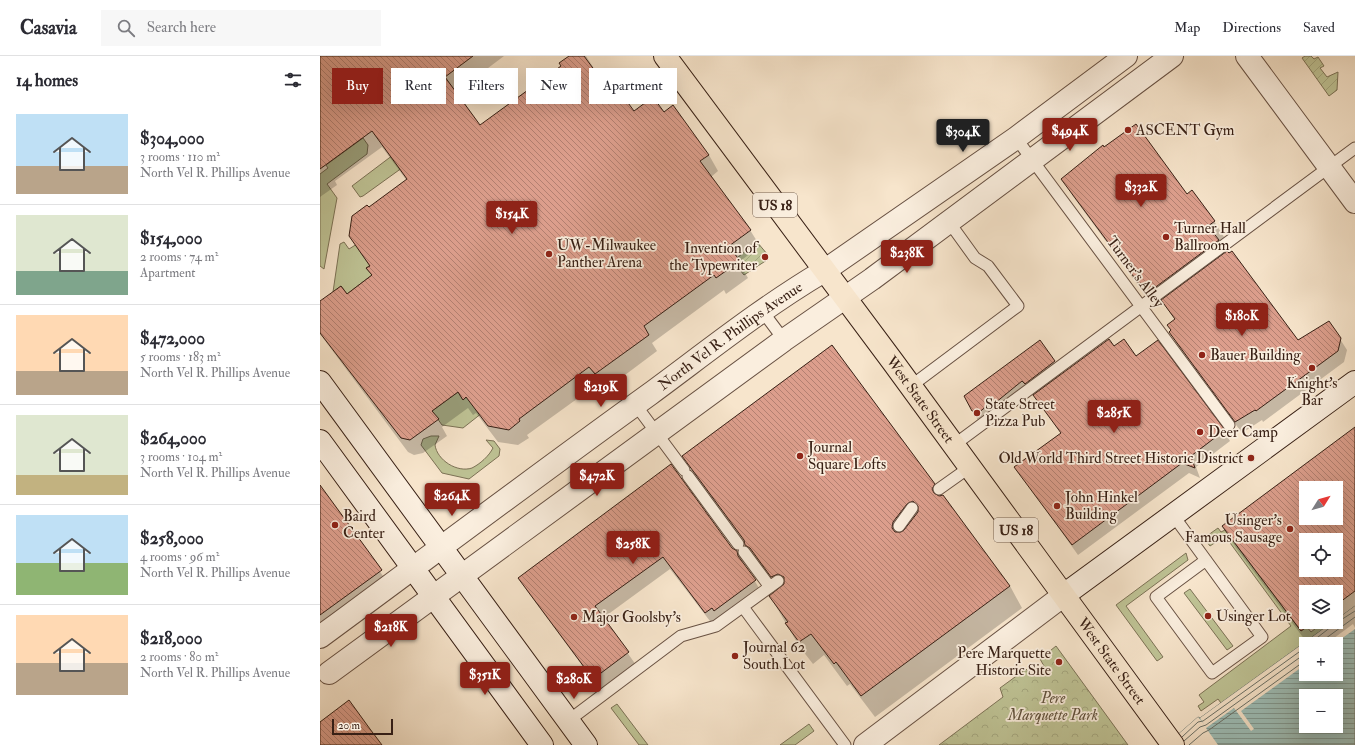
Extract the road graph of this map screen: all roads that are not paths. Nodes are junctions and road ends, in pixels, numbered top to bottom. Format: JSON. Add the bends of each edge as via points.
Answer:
{"nodes":[{"id":1,"x":665,"y":56,"type":"edge"},
{"id":2,"x":1126,"y":56,"type":"edge"},
{"id":3,"x":1172,"y":56,"type":"edge"},
{"id":4,"x":1248,"y":57,"type":"edge"},
{"id":5,"x":1016,"y":138,"type":"junction"},
{"id":6,"x":1355,"y":148,"type":"edge"},
{"id":7,"x":1032,"y":159,"type":"junction"},
{"id":8,"x":1329,"y":167,"type":"junction"},
{"id":9,"x":1355,"y":202,"type":"edge"},
{"id":10,"x":949,"y":222,"type":"junction"},
{"id":11,"x":824,"y":271,"type":"junction"},
{"id":12,"x":845,"y":298,"type":"junction"},
{"id":13,"x":1141,"y":306,"type":"junction"},
{"id":14,"x":763,"y":312,"type":"junction"},
{"id":15,"x":784,"y":340,"type":"junction"},
{"id":16,"x":320,"y":382,"type":"edge"},
{"id":17,"x":1355,"y":382,"type":"edge"},
{"id":18,"x":911,"y":386,"type":"junction"},
{"id":19,"x":635,"y":404,"type":"junction"},
{"id":20,"x":1229,"y":425,"type":"dead end"},
{"id":21,"x":656,"y":433,"type":"junction"},
{"id":22,"x":320,"y":442,"type":"edge"},
{"id":23,"x":954,"y":445,"type":"junction"},
{"id":24,"x":970,"y":467,"type":"junction"},
{"id":25,"x":939,"y":489,"type":"dead end"},
{"id":26,"x":912,"y":508,"type":"dead end"},
{"id":27,"x":1173,"y":515,"type":"junction"},
{"id":28,"x":899,"y":526,"type":"dead end"},
{"id":29,"x":441,"y":547,"type":"junction"},
{"id":30,"x":1206,"y":560,"type":"junction"},
{"id":31,"x":412,"y":568,"type":"junction"},
{"id":32,"x":462,"y":576,"type":"junction"},
{"id":33,"x":1064,"y":595,"type":"junction"},
{"id":34,"x":433,"y":596,"type":"junction"},
{"id":35,"x":742,"y":607,"type":"junction"},
{"id":36,"x":320,"y":637,"type":"edge"},
{"id":37,"x":329,"y":673,"type":"dead end"},
{"id":38,"x":568,"y":721,"type":"junction"},
{"id":39,"x":1172,"y":743,"type":"edge"},
{"id":40,"x":542,"y":745,"type":"edge"},
{"id":41,"x":586,"y":745,"type":"edge"},
{"id":42,"x":846,"y":745,"type":"edge"},
{"id":43,"x":865,"y":745,"type":"edge"}],
"edges":[{"from":1,"to":11,"type":"main road","name":"West State Street","number":"US 18"},
{"from":2,"to":5,"type":"street","name":"North Vel R. Phillips Avenue"},
{"from":3,"to":7,"type":"street"},
{"from":4,"to":8,"type":"street"},
{"from":5,"to":7,"type":"lane","name":"Turner's Alley"},
{"from":5,"to":11,"type":"street","name":"North Vel R. Phillips Avenue"},
{"from":6,"to":8,"type":"lane"},
{"from":7,"to":10,"type":"street"},
{"from":7,"to":13,"type":"lane","name":"Turner's Alley"},
{"from":8,"to":9,"type":"street"},
{"from":8,"to":13,"type":"lane"},
{"from":10,"to":12,"type":"street"},
{"from":10,"to":18,"type":"lane","via":[[976,258],[988,266],[1018,306]]},
{"from":11,"to":12,"type":"main road","name":"West State Street","number":"US 18"},
{"from":11,"to":14,"type":"street","name":"North Vel R. Phillips Avenue"},
{"from":12,"to":15,"type":"street"},
{"from":12,"to":18,"type":"main road","name":"West State Street","number":"US 18"},
{"from":13,"to":20,"type":"lane","name":"Turner's Alley"},
{"from":13,"to":23,"type":"lane"},
{"from":14,"to":15,"type":"lane"},
{"from":14,"to":19,"type":"street","name":"North Vel R. Phillips Avenue"},
{"from":15,"to":21,"type":"street"},
{"from":16,"to":29,"type":"street"},
{"from":17,"to":27,"type":"street"},
{"from":18,"to":23,"type":"main road","name":"West State Street","number":"US 18"},
{"from":19,"to":21,"type":"lane"},
{"from":19,"to":29,"type":"street","name":"North Vel R. Phillips Avenue"},
{"from":21,"to":32,"type":"street"},
{"from":21,"to":35,"type":"lane","via":[[741,548],[774,584]]},
{"from":22,"to":31,"type":"street"},
{"from":23,"to":24,"type":"main road","name":"West State Street","number":"US 18"},
{"from":24,"to":25,"type":"lane"},
{"from":24,"to":33,"type":"main road","name":"West State Street","number":"US 18"},
{"from":26,"to":28,"type":"lane"},
{"from":27,"to":30,"type":"lane"},
{"from":27,"to":33,"type":"street"},
{"from":29,"to":31,"type":"street","name":"North Vel R. Phillips Avenue"},
{"from":29,"to":32,"type":"street"},
{"from":30,"to":30,"type":"lane","via":[[1156,597],[1212,673],[1262,637]]},
{"from":31,"to":34,"type":"street"},
{"from":31,"to":36,"type":"street","name":"North Vel R. Phillips Avenue"},
{"from":32,"to":34,"type":"street"},
{"from":32,"to":38,"type":"street"},
{"from":33,"to":39,"type":"main road","name":"West State Street","number":"US 18"},
{"from":33,"to":43,"type":"street"},
{"from":34,"to":37,"type":"street"},
{"from":34,"to":40,"type":"street"},
{"from":35,"to":38,"type":"lane","via":[[716,626],[681,636]]},
{"from":35,"to":42,"type":"lane"},
{"from":38,"to":41,"type":"street"}]}
